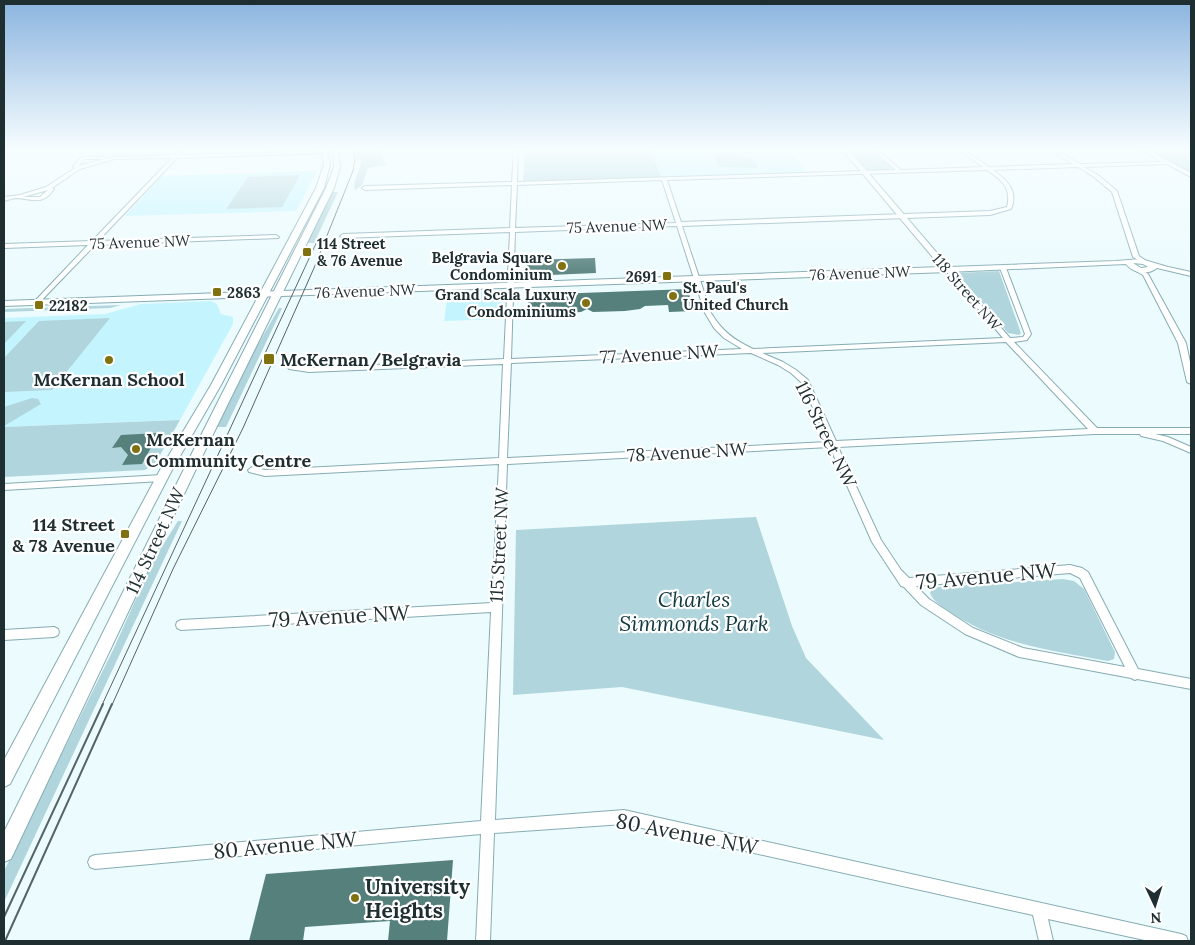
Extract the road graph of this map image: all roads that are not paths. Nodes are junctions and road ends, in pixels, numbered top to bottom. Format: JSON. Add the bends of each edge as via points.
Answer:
{"nodes":[{"id":1,"x":33,"y":192,"type":"edge"},
{"id":2,"x":50,"y":192,"type":"edge"},
{"id":3,"x":143,"y":192,"type":"edge"},
{"id":4,"x":317,"y":192,"type":"edge"},
{"id":5,"x":514,"y":192,"type":"edge"},
{"id":6,"x":668,"y":192,"type":"edge"},
{"id":7,"x":881,"y":192,"type":"edge"},
{"id":8,"x":1008,"y":192,"type":"edge"},
{"id":9,"x":1114,"y":192,"type":"edge"},
{"id":10,"x":19,"y":196,"type":"junction"},
{"id":11,"x":4,"y":199,"type":"edge"},
{"id":12,"x":1009,"y":208,"type":"joint"},
{"id":13,"x":902,"y":216,"type":"junction"},
{"id":14,"x":678,"y":224,"type":"junction"},
{"id":15,"x":512,"y":229,"type":"junction"},
{"id":16,"x":343,"y":236,"type":"dead end"},
{"id":17,"x":276,"y":237,"type":"dead end"},
{"id":18,"x":94,"y":243,"type":"junction"},
{"id":19,"x":4,"y":246,"type":"edge"},
{"id":20,"x":1133,"y":263,"type":"junction"},
{"id":21,"x":1003,"y":268,"type":"junction"},
{"id":22,"x":1148,"y":268,"type":"junction"},
{"id":23,"x":948,"y":270,"type":"junction"},
{"id":24,"x":1191,"y":274,"type":"edge"},
{"id":25,"x":696,"y":278,"type":"junction"},
{"id":26,"x":510,"y":285,"type":"junction"},
{"id":27,"x":270,"y":294,"type":"junction"},
{"id":28,"x":36,"y":303,"type":"junction"},
{"id":29,"x":4,"y":304,"type":"edge"},
{"id":30,"x":1025,"y":339,"type":"joint"},
{"id":31,"x":1009,"y":340,"type":"junction"},
{"id":32,"x":750,"y":350,"type":"junction"},
{"id":33,"x":508,"y":361,"type":"junction"},
{"id":34,"x":292,"y":367,"type":"dead end"},
{"id":35,"x":1191,"y":382,"type":"edge"},
{"id":36,"x":1122,"y":430,"type":"junction"},
{"id":37,"x":1095,"y":431,"type":"junction"},
{"id":38,"x":1191,"y":431,"type":"edge"},
{"id":39,"x":834,"y":445,"type":"junction"},
{"id":40,"x":1191,"y":450,"type":"edge"},
{"id":41,"x":503,"y":461,"type":"junction"},
{"id":42,"x":252,"y":470,"type":"dead end"},
{"id":43,"x":162,"y":478,"type":"junction"},
{"id":44,"x":4,"y":486,"type":"edge"},
{"id":45,"x":905,"y":583,"type":"junction"},
{"id":46,"x":496,"y":606,"type":"junction"},
{"id":47,"x":181,"y":625,"type":"dead end"},
{"id":48,"x":54,"y":632,"type":"dead end"},
{"id":49,"x":4,"y":635,"type":"edge"},
{"id":50,"x":1135,"y":675,"type":"junction"},
{"id":51,"x":1191,"y":684,"type":"edge"},
{"id":52,"x":4,"y":778,"type":"edge"},
{"id":53,"x":488,"y":827,"type":"junction"},
{"id":54,"x":4,"y":852,"type":"edge"},
{"id":55,"x":95,"y":862,"type":"dead end"},
{"id":56,"x":1039,"y":910,"type":"junction"},
{"id":57,"x":483,"y":941,"type":"edge"},
{"id":58,"x":1046,"y":941,"type":"edge"},
{"id":59,"x":1181,"y":941,"type":"edge"}],
"edges":[{"from":1,"to":10,"type":"street"},
{"from":2,"to":10,"type":"street","via":[[42,199]]},
{"from":3,"to":18,"type":"street"},
{"from":4,"to":27,"type":"main road","name":"114 Street NW"},
{"from":5,"to":15,"type":"street","name":"115 Street NW"},
{"from":6,"to":14,"type":"street","name":"116 Street NW"},
{"from":7,"to":13,"type":"street","name":"118 Street NW"},
{"from":8,"to":12,"type":"street"},
{"from":9,"to":20,"type":"street"},
{"from":10,"to":11,"type":"street"},
{"from":12,"to":13,"type":"street","name":"75 Avenue NW","via":[[990,213]]},
{"from":13,"to":14,"type":"street","name":"75 Avenue NW"},
{"from":13,"to":23,"type":"street","name":"118 Street NW"},
{"from":14,"to":15,"type":"street","name":"75 Avenue NW"},
{"from":14,"to":25,"type":"street","name":"116 Street NW"},
{"from":15,"to":16,"type":"street","name":"75 Avenue NW"},
{"from":15,"to":26,"type":"street","name":"115 Street NW"},
{"from":17,"to":18,"type":"street","name":"75 Avenue NW"},
{"from":18,"to":19,"type":"street","name":"75 Avenue NW"},
{"from":18,"to":28,"type":"street"},
{"from":20,"to":21,"type":"street","name":"76 Avenue NW"},
{"from":20,"to":22,"type":"street","name":"76 Avenue NW"},
{"from":20,"to":22,"type":"street"},
{"from":21,"to":23,"type":"street","name":"76 Avenue NW"},
{"from":21,"to":30,"type":"street","name":"118 Street NW","via":[[1028,334]]},
{"from":22,"to":24,"type":"street","name":"76 Avenue NW"},
{"from":22,"to":35,"type":"street","via":[[1182,343]]},
{"from":23,"to":25,"type":"street","name":"76 Avenue NW"},
{"from":23,"to":31,"type":"street","name":"118 Street NW"},
{"from":25,"to":26,"type":"street","name":"76 Avenue NW"},
{"from":25,"to":32,"type":"street","name":"116 Street NW","via":[[713,325],[728,339]]},
{"from":26,"to":27,"type":"street","name":"76 Avenue NW"},
{"from":26,"to":33,"type":"street","name":"115 Street NW"},
{"from":27,"to":28,"type":"street","name":"76 Avenue NW"},
{"from":27,"to":43,"type":"main road","name":"114 Street NW"},
{"from":27,"to":54,"type":"main road","name":"114 Street NW","via":[[90,678]]},
{"from":28,"to":29,"type":"street","name":"76 Avenue NW"},
{"from":30,"to":31,"type":"street","name":"77 Avenue NW"},
{"from":31,"to":32,"type":"street","name":"77 Avenue NW"},
{"from":31,"to":37,"type":"street","name":"118 Street NW"},
{"from":32,"to":33,"type":"street","name":"77 Avenue NW"},
{"from":32,"to":39,"type":"street","name":"116 Street NW","via":[[780,362],[800,376]]},
{"from":33,"to":34,"type":"street","name":"77 Avenue NW","via":[[309,370]]},
{"from":33,"to":41,"type":"street","name":"115 Street NW"},
{"from":36,"to":37,"type":"street","name":"78 Avenue NW"},
{"from":36,"to":38,"type":"street","name":"78 Avenue NW"},
{"from":36,"to":40,"type":"street","name":"78 Avenue NW","via":[[1165,439]]},
{"from":37,"to":39,"type":"street","name":"78 Avenue NW"},
{"from":39,"to":41,"type":"street","name":"78 Avenue NW"},
{"from":39,"to":45,"type":"street","name":"116 Street NW","via":[[877,542]]},
{"from":41,"to":42,"type":"street","name":"78 Avenue NW","via":[[265,473]]},
{"from":41,"to":46,"type":"street","name":"115 Street NW"},
{"from":43,"to":44,"type":"street"},
{"from":43,"to":52,"type":"main road","name":"114 Street NW"},
{"from":45,"to":50,"type":"street","name":"79 Avenue NW","via":[[953,622],[1004,647]]},
{"from":45,"to":50,"type":"street","name":"79 Avenue NW","via":[[1070,569],[1078,571],[1084,575]]},
{"from":46,"to":47,"type":"street","name":"79 Avenue NW"},
{"from":46,"to":53,"type":"street","name":"115 Street NW"},
{"from":48,"to":49,"type":"street"},
{"from":50,"to":51,"type":"street","name":"79 Avenue NW"},
{"from":53,"to":55,"type":"street","name":"80 Avenue NW"},
{"from":53,"to":56,"type":"street","name":"80 Avenue NW","via":[[624,817]]},
{"from":53,"to":57,"type":"street","name":"115 Street NW"},
{"from":56,"to":58,"type":"street"},
{"from":56,"to":59,"type":"street","name":"80 Avenue NW"}]}
